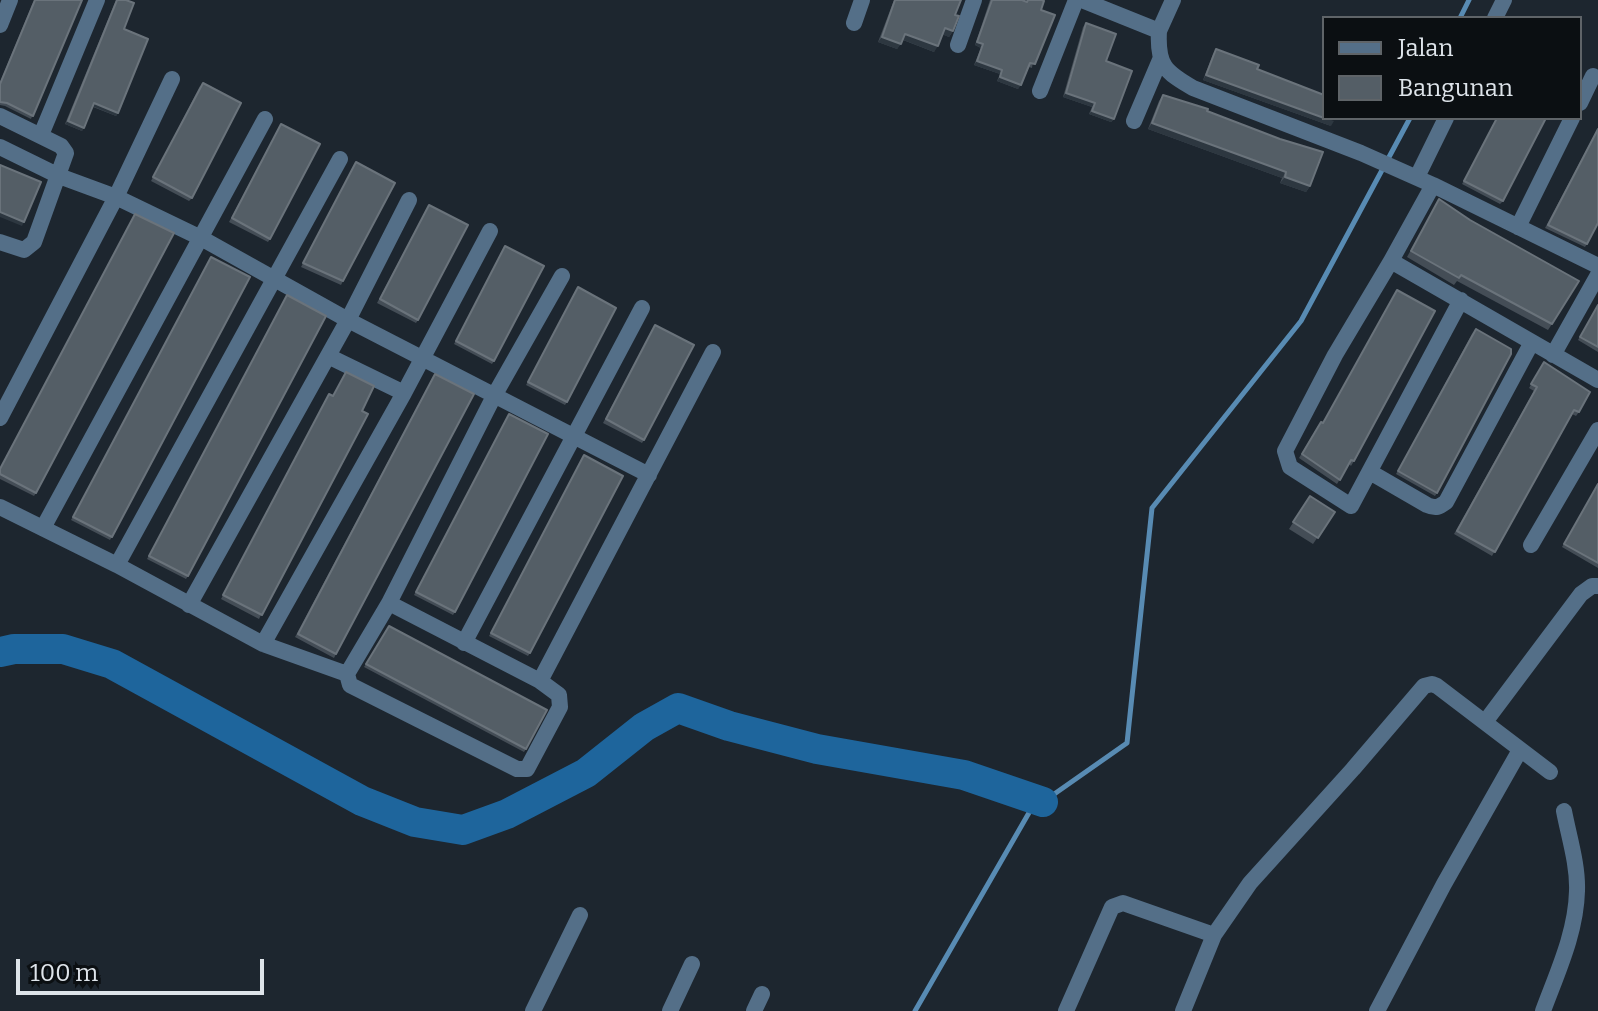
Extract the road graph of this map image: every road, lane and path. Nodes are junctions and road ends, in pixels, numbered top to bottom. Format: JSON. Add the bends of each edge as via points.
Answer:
{"nodes":[{"id":1,"x":10,"y":0,"type":"edge"},
{"id":2,"x":97,"y":0,"type":"edge"},
{"id":3,"x":862,"y":0,"type":"edge"},
{"id":4,"x":974,"y":0,"type":"edge"},
{"id":5,"x":1079,"y":0,"type":"edge"},
{"id":6,"x":1173,"y":0,"type":"edge"},
{"id":7,"x":854,"y":23,"type":"dead end"},
{"id":8,"x":0,"y":25,"type":"edge"},
{"id":9,"x":1159,"y":31,"type":"junction"},
{"id":10,"x":958,"y":45,"type":"dead end"},
{"id":11,"x":1160,"y":60,"type":"junction"},
{"id":12,"x":1593,"y":76,"type":"dead end"},
{"id":13,"x":172,"y":79,"type":"dead end"},
{"id":14,"x":1040,"y":91,"type":"dead end"},
{"id":15,"x":1582,"y":99,"type":"edge"},
{"id":16,"x":0,"y":116,"type":"edge"},
{"id":17,"x":265,"y":119,"type":"dead end"},
{"id":18,"x":1445,"y":120,"type":"edge"},
{"id":19,"x":1571,"y":120,"type":"edge"},
{"id":20,"x":1134,"y":121,"type":"dead end"},
{"id":21,"x":41,"y":135,"type":"junction"},
{"id":22,"x":0,"y":147,"type":"edge"},
{"id":23,"x":340,"y":159,"type":"dead end"},
{"id":24,"x":1409,"y":174,"type":"junction"},
{"id":25,"x":59,"y":176,"type":"junction"},
{"id":26,"x":1433,"y":185,"type":"junction"},
{"id":27,"x":116,"y":197,"type":"junction"},
{"id":28,"x":409,"y":200,"type":"dead end"},
{"id":29,"x":1518,"y":227,"type":"junction"},
{"id":30,"x":490,"y":231,"type":"dead end"},
{"id":31,"x":201,"y":238,"type":"junction"},
{"id":32,"x":0,"y":242,"type":"edge"},
{"id":33,"x":1391,"y":261,"type":"junction"},
{"id":34,"x":1598,"y":266,"type":"edge"},
{"id":35,"x":1598,"y":275,"type":"edge"},
{"id":36,"x":562,"y":276,"type":"dead end"},
{"id":37,"x":274,"y":277,"type":"junction"},
{"id":38,"x":1461,"y":300,"type":"junction"},
{"id":39,"x":642,"y":308,"type":"dead end"},
{"id":40,"x":348,"y":320,"type":"junction"},
{"id":41,"x":1532,"y":342,"type":"junction"},
{"id":42,"x":713,"y":352,"type":"dead end"},
{"id":43,"x":1553,"y":355,"type":"junction"},
{"id":44,"x":328,"y":356,"type":"junction"},
{"id":45,"x":423,"y":358,"type":"junction"},
{"id":46,"x":1598,"y":380,"type":"edge"},
{"id":47,"x":404,"y":393,"type":"junction"},
{"id":48,"x":494,"y":396,"type":"junction"},
{"id":49,"x":0,"y":418,"type":"edge"},
{"id":50,"x":1598,"y":430,"type":"edge"},
{"id":51,"x":573,"y":438,"type":"junction"},
{"id":52,"x":1370,"y":472,"type":"junction"},
{"id":53,"x":649,"y":475,"type":"junction"},
{"id":54,"x":0,"y":507,"type":"edge"},
{"id":55,"x":43,"y":528,"type":"junction"},
{"id":56,"x":1531,"y":545,"type":"dead end"},
{"id":57,"x":117,"y":565,"type":"junction"},
{"id":58,"x":1598,"y":586,"type":"edge"},
{"id":59,"x":389,"y":603,"type":"junction"},
{"id":60,"x":189,"y":605,"type":"junction"},
{"id":61,"x":464,"y":643,"type":"junction"},
{"id":62,"x":263,"y":644,"type":"junction"},
{"id":63,"x":347,"y":674,"type":"junction"},
{"id":64,"x":540,"y":681,"type":"junction"},
{"id":65,"x":1485,"y":722,"type":"junction"},
{"id":66,"x":1520,"y":750,"type":"junction"},
{"id":67,"x":1550,"y":772,"type":"dead end"},
{"id":68,"x":1564,"y":811,"type":"dead end"},
{"id":69,"x":580,"y":915,"type":"dead end"},
{"id":70,"x":1214,"y":935,"type":"junction"},
{"id":71,"x":692,"y":964,"type":"dead end"},
{"id":72,"x":762,"y":994,"type":"dead end"},
{"id":73,"x":1379,"y":1010,"type":"edge"},
{"id":74,"x":533,"y":1011,"type":"edge"},
{"id":75,"x":670,"y":1011,"type":"edge"},
{"id":76,"x":754,"y":1011,"type":"edge"},
{"id":77,"x":1066,"y":1011,"type":"edge"},
{"id":78,"x":1183,"y":1011,"type":"edge"},
{"id":79,"x":1543,"y":1011,"type":"edge"}],
"edges":[{"from":1,"to":8,"type":"street"},
{"from":2,"to":21,"type":"street"},
{"from":3,"to":7,"type":"street"},
{"from":4,"to":10,"type":"street"},
{"from":5,"to":9,"type":"street"},
{"from":5,"to":14,"type":"street"},
{"from":6,"to":9,"type":"street"},
{"from":9,"to":11,"type":"street"},
{"from":11,"to":20,"type":"street"},
{"from":11,"to":24,"type":"street","via":[[1170,75],[1193,88]]},
{"from":12,"to":15,"type":"street"},
{"from":13,"to":27,"type":"street"},
{"from":16,"to":21,"type":"street"},
{"from":17,"to":31,"type":"street"},
{"from":18,"to":24,"type":"street"},
{"from":19,"to":29,"type":"street"},
{"from":21,"to":25,"type":"street","via":[[66,149]]},
{"from":22,"to":25,"type":"street"},
{"from":23,"to":37,"type":"street"},
{"from":24,"to":26,"type":"street"},
{"from":25,"to":27,"type":"street"},
{"from":25,"to":32,"type":"street","via":[[29,248],[18,250]]},
{"from":26,"to":29,"type":"street"},
{"from":26,"to":33,"type":"street"},
{"from":27,"to":31,"type":"street"},
{"from":27,"to":49,"type":"street"},
{"from":28,"to":40,"type":"street"},
{"from":29,"to":34,"type":"street"},
{"from":30,"to":45,"type":"street"},
{"from":31,"to":37,"type":"street"},
{"from":31,"to":55,"type":"street"},
{"from":33,"to":38,"type":"street"},
{"from":33,"to":52,"type":"street","via":[[1285,451],[1290,467],[1351,506]]},
{"from":35,"to":43,"type":"street"},
{"from":36,"to":48,"type":"street"},
{"from":37,"to":40,"type":"street"},
{"from":37,"to":57,"type":"street"},
{"from":38,"to":41,"type":"street"},
{"from":38,"to":52,"type":"street"},
{"from":39,"to":51,"type":"street"},
{"from":40,"to":44,"type":"street"},
{"from":40,"to":45,"type":"street"},
{"from":41,"to":43,"type":"street"},
{"from":41,"to":52,"type":"street","via":[[1446,502],[1437,508],[1427,505]]},
{"from":42,"to":53,"type":"street"},
{"from":43,"to":46,"type":"street"},
{"from":44,"to":47,"type":"street"},
{"from":44,"to":60,"type":"street"},
{"from":45,"to":47,"type":"street"},
{"from":45,"to":48,"type":"street"},
{"from":47,"to":62,"type":"street"},
{"from":48,"to":51,"type":"street"},
{"from":48,"to":59,"type":"street"},
{"from":50,"to":56,"type":"street"},
{"from":51,"to":53,"type":"street"},
{"from":51,"to":61,"type":"street"},
{"from":53,"to":64,"type":"street"},
{"from":54,"to":55,"type":"street"},
{"from":55,"to":57,"type":"street"},
{"from":57,"to":60,"type":"street"},
{"from":58,"to":65,"type":"street","via":[[1581,594]]},
{"from":59,"to":61,"type":"street"},
{"from":59,"to":63,"type":"street"},
{"from":60,"to":62,"type":"street"},
{"from":61,"to":64,"type":"street"},
{"from":62,"to":63,"type":"street"},
{"from":63,"to":64,"type":"street","via":[[350,685],[522,770],[560,707],[559,695]]},
{"from":65,"to":66,"type":"street"},
{"from":65,"to":70,"type":"street","via":[[1437,686],[1424,686],[1250,883]]},
{"from":66,"to":67,"type":"street"},
{"from":66,"to":73,"type":"street"},
{"from":68,"to":79,"type":"street","via":[[1577,891],[1566,951]]},
{"from":69,"to":74,"type":"street"},
{"from":70,"to":77,"type":"street","via":[[1123,903],[1112,907]]},
{"from":70,"to":78,"type":"street"},
{"from":71,"to":75,"type":"street"},
{"from":72,"to":76,"type":"street"}]}
